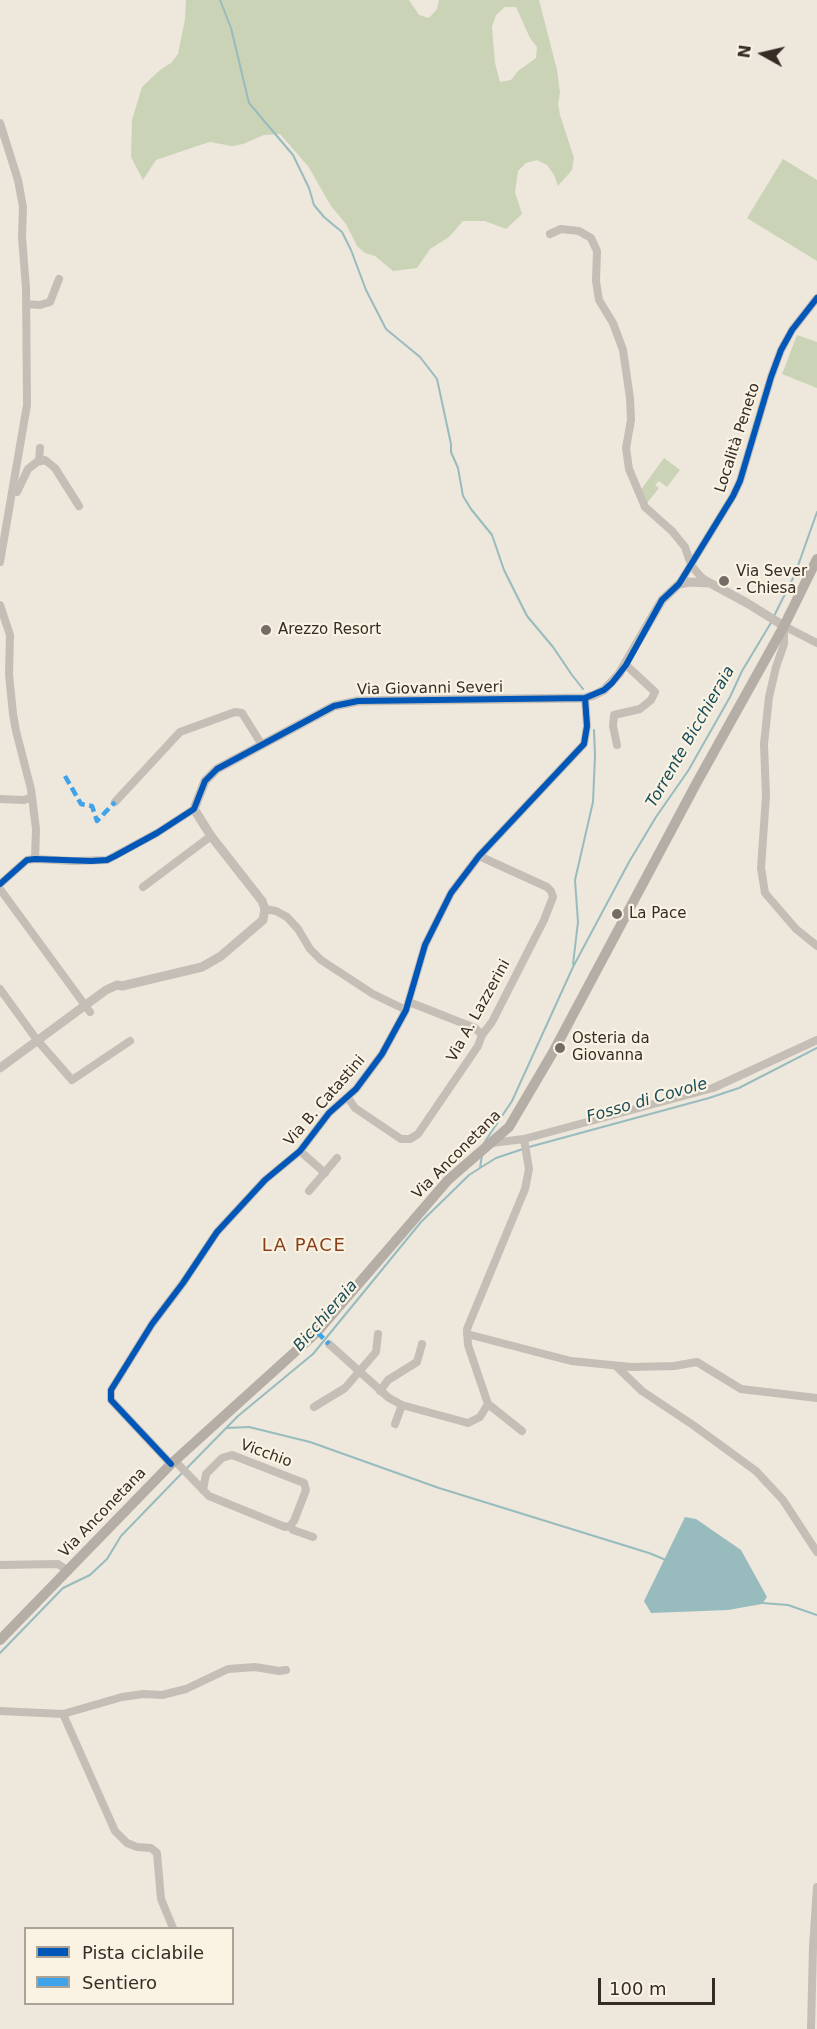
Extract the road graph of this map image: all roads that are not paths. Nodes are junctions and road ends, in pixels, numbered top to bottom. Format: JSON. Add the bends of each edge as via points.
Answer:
{"nodes":[{"id":1,"x":0,"y":123,"type":"edge"},
{"id":2,"x":550,"y":234,"type":"dead end"},
{"id":3,"x":59,"y":279,"type":"dead end"},
{"id":4,"x":817,"y":298,"type":"edge"},
{"id":5,"x":26,"y":304,"type":"junction"},
{"id":6,"x":40,"y":448,"type":"dead end"},
{"id":7,"x":39,"y":461,"type":"junction"},
{"id":8,"x":79,"y":506,"type":"dead end"},
{"id":9,"x":10,"y":514,"type":"junction"},
{"id":10,"x":817,"y":560,"type":"edge"},
{"id":11,"x":0,"y":562,"type":"edge"},
{"id":12,"x":691,"y":565,"type":"junction"},
{"id":13,"x":710,"y":583,"type":"junction"},
{"id":14,"x":679,"y":584,"type":"junction"},
{"id":15,"x":0,"y":605,"type":"edge"},
{"id":16,"x":781,"y":624,"type":"junction"},
{"id":17,"x":817,"y":643,"type":"edge"},
{"id":18,"x":626,"y":665,"type":"junction"},
{"id":19,"x":585,"y":698,"type":"junction"},
{"id":20,"x":617,"y":745,"type":"dead end"},
{"id":21,"x":262,"y":746,"type":"junction"},
{"id":22,"x":32,"y":797,"type":"junction"},
{"id":23,"x":0,"y":799,"type":"edge"},
{"id":24,"x":115,"y":801,"type":"dead end"},
{"id":25,"x":194,"y":809,"type":"junction"},
{"id":26,"x":211,"y":836,"type":"junction"},
{"id":27,"x":479,"y":856,"type":"junction"},
{"id":28,"x":35,"y":859,"type":"junction"},
{"id":29,"x":0,"y":884,"type":"edge"},
{"id":30,"x":143,"y":888,"type":"dead end"},
{"id":31,"x":0,"y":889,"type":"edge"},
{"id":32,"x":265,"y":909,"type":"junction"},
{"id":33,"x":817,"y":946,"type":"edge"},
{"id":34,"x":0,"y":989,"type":"edge"},
{"id":35,"x":407,"y":1006,"type":"junction"},
{"id":36,"x":87,"y":1008,"type":"junction"},
{"id":37,"x":482,"y":1035,"type":"junction"},
{"id":38,"x":37,"y":1040,"type":"junction"},
{"id":39,"x":817,"y":1040,"type":"edge"},
{"id":40,"x":130,"y":1041,"type":"dead end"},
{"id":41,"x":0,"y":1068,"type":"edge"},
{"id":42,"x":348,"y":1098,"type":"junction"},
{"id":43,"x":524,"y":1142,"type":"junction"},
{"id":44,"x":492,"y":1143,"type":"junction"},
{"id":45,"x":300,"y":1151,"type":"junction"},
{"id":46,"x":337,"y":1158,"type":"dead end"},
{"id":47,"x":325,"y":1173,"type":"junction"},
{"id":48,"x":309,"y":1191,"type":"dead end"},
{"id":49,"x":378,"y":1334,"type":"dead end"},
{"id":50,"x":467,"y":1334,"type":"junction"},
{"id":51,"x":329,"y":1344,"type":"dead end"},
{"id":52,"x":422,"y":1344,"type":"dead end"},
{"id":53,"x":617,"y":1366,"type":"junction"},
{"id":54,"x":359,"y":1371,"type":"junction"},
{"id":55,"x":380,"y":1391,"type":"junction"},
{"id":56,"x":817,"y":1398,"type":"edge"},
{"id":57,"x":488,"y":1404,"type":"junction"},
{"id":58,"x":402,"y":1405,"type":"junction"},
{"id":59,"x":315,"y":1407,"type":"dead end"},
{"id":60,"x":395,"y":1424,"type":"dead end"},
{"id":61,"x":522,"y":1431,"type":"dead end"},
{"id":62,"x":175,"y":1464,"type":"junction"},
{"id":63,"x":203,"y":1490,"type":"junction"},
{"id":64,"x":290,"y":1526,"type":"junction"},
{"id":65,"x":313,"y":1537,"type":"dead end"},
{"id":66,"x":817,"y":1552,"type":"edge"},
{"id":67,"x":0,"y":1565,"type":"edge"},
{"id":68,"x":68,"y":1571,"type":"junction"},
{"id":69,"x":0,"y":1640,"type":"edge"},
{"id":70,"x":286,"y":1670,"type":"dead end"},
{"id":71,"x":0,"y":1711,"type":"edge"},
{"id":72,"x":63,"y":1714,"type":"junction"},
{"id":73,"x":817,"y":1887,"type":"edge"},
{"id":74,"x":172,"y":1927,"type":"edge"},
{"id":75,"x":811,"y":2029,"type":"edge"}],
"edges":[{"from":1,"to":5,"type":"street","via":[[23,207]]},
{"from":2,"to":12,"type":"street","via":[[561,229],[579,231],[591,238],[597,250],[599,300],[623,350],[630,398],[626,448],[629,469],[645,507],[672,531],[685,548]]},
{"from":3,"to":5,"type":"street","via":[[50,302]]},
{"from":4,"to":12,"type":"street","name":"Località Peneto","via":[[781,350],[740,481]]},
{"from":5,"to":9,"type":"street","via":[[27,405]]},
{"from":6,"to":7,"type":"street"},
{"from":7,"to":8,"type":"street","via":[[48,461],[55,468]]},
{"from":7,"to":9,"type":"street","via":[[25,474]]},
{"from":9,"to":11,"type":"street"},
{"from":10,"to":16,"type":"main road","name":"Via Anconetana"},
{"from":12,"to":13,"type":"street"},
{"from":12,"to":14,"type":"street","name":"Località Peneto"},
{"from":13,"to":14,"type":"street"},
{"from":13,"to":16,"type":"street"},
{"from":14,"to":18,"type":"street","name":"Via Giovanni Severi","via":[[662,600]]},
{"from":15,"to":22,"type":"street","via":[[10,635],[13,714]]},
{"from":16,"to":17,"type":"street"},
{"from":16,"to":33,"type":"street","via":[[784,644],[769,697],[764,744],[762,882],[765,893],[796,929]]},
{"from":16,"to":44,"type":"main road","name":"Via Anconetana","via":[[541,1072],[509,1127]]},
{"from":18,"to":19,"type":"street","name":"Via Giovanni Severi","via":[[604,690]]},
{"from":18,"to":20,"type":"street","via":[[655,692],[640,709],[614,715]]},
{"from":19,"to":21,"type":"street","name":"Via Giovanni Severi","via":[[358,701],[334,706]]},
{"from":19,"to":27,"type":"street","name":"Via B. Catastini","via":[[584,744]]},
{"from":21,"to":24,"type":"street","via":[[242,713],[235,712],[180,732]]},
{"from":21,"to":25,"type":"street","name":"Via Giovanni Severi","via":[[209,776]]},
{"from":22,"to":23,"type":"street"},
{"from":22,"to":28,"type":"street"},
{"from":25,"to":26,"type":"street"},
{"from":25,"to":28,"type":"street","via":[[107,860]]},
{"from":26,"to":30,"type":"street"},
{"from":26,"to":32,"type":"street"},
{"from":27,"to":35,"type":"street","name":"Via B. Catastini","via":[[436,920]]},
{"from":27,"to":37,"type":"street","name":"Via A. Lazzerini","via":[[547,888],[552,897],[544,920]]},
{"from":28,"to":29,"type":"street","via":[[22,862]]},
{"from":31,"to":36,"type":"street"},
{"from":32,"to":35,"type":"street","via":[[287,917],[321,960],[373,994]]},
{"from":32,"to":36,"type":"street","via":[[257,926],[202,967],[117,985],[105,990]]},
{"from":34,"to":38,"type":"street"},
{"from":35,"to":37,"type":"street","via":[[475,1028]]},
{"from":35,"to":42,"type":"street","name":"Via B. Catastini","via":[[382,1054]]},
{"from":36,"to":38,"type":"street"},
{"from":37,"to":42,"type":"street","name":"Via A. Lazzerini","via":[[459,1075],[418,1134],[410,1139],[401,1138],[355,1108]]},
{"from":38,"to":40,"type":"street","via":[[72,1080]]},
{"from":38,"to":41,"type":"street"},
{"from":39,"to":43,"type":"street","via":[[713,1088]]},
{"from":42,"to":45,"type":"street","name":"Via B. Catastini","via":[[329,1113]]},
{"from":43,"to":44,"type":"street"},
{"from":43,"to":50,"type":"street","via":[[528,1156],[525,1189]]},
{"from":44,"to":62,"type":"main road","name":"Via Anconetana","via":[[448,1180],[317,1332]]},
{"from":45,"to":47,"type":"street"},
{"from":45,"to":62,"type":"street","name":"Via B. Catastini","via":[[265,1180],[217,1232],[111,1390],[111,1400]]},
{"from":46,"to":47,"type":"street"},
{"from":47,"to":48,"type":"street"},
{"from":49,"to":54,"type":"street","via":[[376,1352]]},
{"from":50,"to":53,"type":"street","via":[[571,1361]]},
{"from":50,"to":57,"type":"street"},
{"from":51,"to":54,"type":"street"},
{"from":52,"to":55,"type":"street","via":[[417,1362],[388,1380]]},
{"from":53,"to":56,"type":"street","via":[[697,1362],[741,1389]]},
{"from":53,"to":66,"type":"street","via":[[642,1391],[756,1471],[783,1500]]},
{"from":54,"to":55,"type":"street"},
{"from":54,"to":59,"type":"street","via":[[345,1388]]},
{"from":55,"to":58,"type":"street"},
{"from":57,"to":58,"type":"street","via":[[480,1417],[468,1423]]},
{"from":57,"to":61,"type":"street"},
{"from":58,"to":60,"type":"street"},
{"from":62,"to":63,"type":"street"},
{"from":62,"to":68,"type":"main road","name":"Via Anconetana"},
{"from":63,"to":64,"type":"street","via":[[209,1496]]},
{"from":63,"to":64,"type":"street","name":"Vicchio","via":[[206,1474],[227,1455],[304,1483],[306,1490]]},
{"from":64,"to":65,"type":"street"},
{"from":67,"to":68,"type":"street","via":[[58,1564]]},
{"from":68,"to":69,"type":"main road","name":"Via Anconetana"},
{"from":70,"to":72,"type":"street","via":[[228,1669],[186,1689],[122,1697]]},
{"from":71,"to":72,"type":"street"},
{"from":72,"to":74,"type":"street","via":[[115,1831],[127,1843],[157,1853],[161,1899]]},
{"from":73,"to":75,"type":"street"}]}
